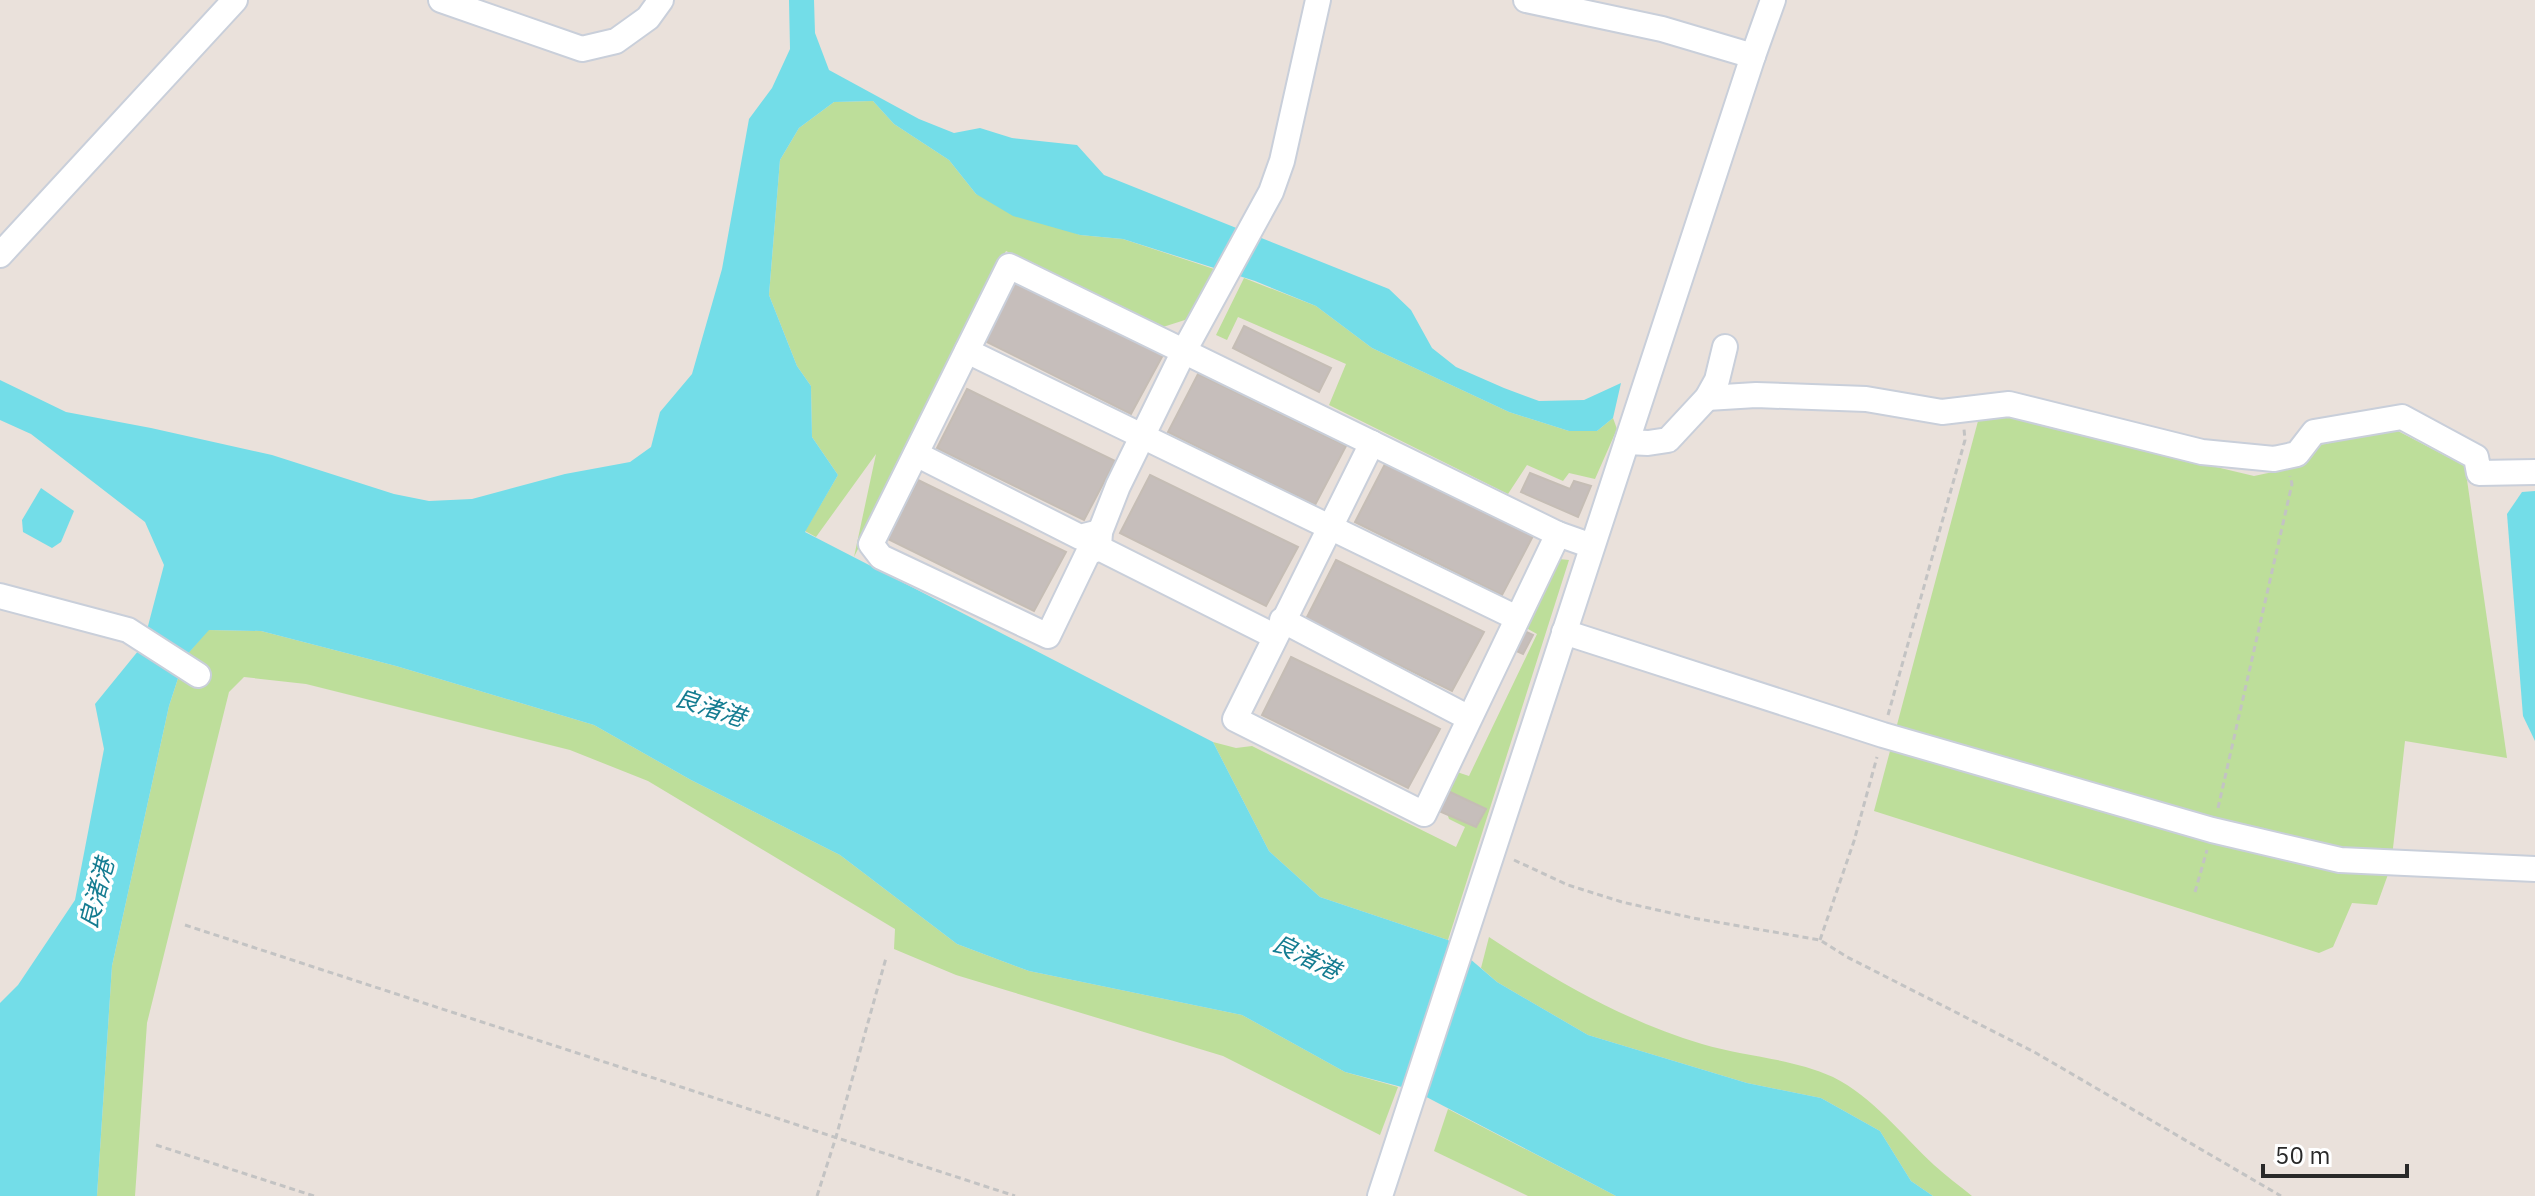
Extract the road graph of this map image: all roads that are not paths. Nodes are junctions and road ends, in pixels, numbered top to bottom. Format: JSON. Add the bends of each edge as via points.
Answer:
{"nodes":[{"id":1,"x":235,"y":0,"type":"edge"},
{"id":2,"x":441,"y":0,"type":"edge"},
{"id":3,"x":661,"y":0,"type":"edge"},
{"id":4,"x":1318,"y":0,"type":"edge"},
{"id":5,"x":1526,"y":0,"type":"edge"},
{"id":6,"x":1773,"y":0,"type":"edge"},
{"id":7,"x":1753,"y":56,"type":"junction"},
{"id":8,"x":0,"y":255,"type":"edge"},
{"id":9,"x":1725,"y":347,"type":"dead end"},
{"id":10,"x":967,"y":351,"type":"junction"},
{"id":11,"x":1184,"y":351,"type":"junction"},
{"id":12,"x":1707,"y":398,"type":"junction"},
{"id":13,"x":1142,"y":437,"type":"junction"},
{"id":14,"x":1627,"y":442,"type":"junction"},
{"id":15,"x":1372,"y":443,"type":"junction"},
{"id":16,"x":916,"y":454,"type":"junction"},
{"id":17,"x":2535,"y":472,"type":"edge"},
{"id":18,"x":1329,"y":527,"type":"junction"},
{"id":19,"x":1558,"y":534,"type":"junction"},
{"id":20,"x":1100,"y":540,"type":"junction"},
{"id":21,"x":1592,"y":546,"type":"junction"},
{"id":22,"x":0,"y":596,"type":"edge"},
{"id":23,"x":1517,"y":618,"type":"junction"},
{"id":24,"x":1278,"y":628,"type":"junction"},
{"id":25,"x":1564,"y":632,"type":"junction"},
{"id":26,"x":198,"y":675,"type":"dead end"},
{"id":27,"x":1469,"y":718,"type":"junction"},
{"id":28,"x":2535,"y":869,"type":"edge"},
{"id":29,"x":1380,"y":1196,"type":"edge"}],
"edges":[{"from":1,"to":8,"type":"street"},
{"from":2,"to":3,"type":"street","via":[[582,49],[616,41],[648,18]]},
{"from":4,"to":11,"type":"street","via":[[1271,192]]},
{"from":5,"to":7,"type":"street","via":[[1662,29]]},
{"from":6,"to":7,"type":"street"},
{"from":7,"to":14,"type":"street"},
{"from":9,"to":12,"type":"street"},
{"from":10,"to":11,"type":"street","via":[[1009,266]]},
{"from":10,"to":13,"type":"street"},
{"from":10,"to":16,"type":"street"},
{"from":11,"to":13,"type":"street"},
{"from":11,"to":15,"type":"street"},
{"from":12,"to":14,"type":"street","via":[[1668,440]]},
{"from":12,"to":17,"type":"street","via":[[1866,399],[1942,412],[2009,404],[2202,452],[2274,459],[2297,454],[2314,432],[2402,417],[2476,457],[2479,473]]},
{"from":13,"to":18,"type":"street"},
{"from":13,"to":20,"type":"street"},
{"from":14,"to":21,"type":"street"},
{"from":15,"to":18,"type":"street"},
{"from":15,"to":19,"type":"street"},
{"from":16,"to":20,"type":"street","via":[[1080,537]]},
{"from":16,"to":20,"type":"street","via":[[871,544],[881,557],[1048,636],[1088,553]]},
{"from":18,"to":23,"type":"street"},
{"from":18,"to":24,"type":"street"},
{"from":19,"to":21,"type":"street"},
{"from":19,"to":23,"type":"street"},
{"from":20,"to":24,"type":"street"},
{"from":21,"to":25,"type":"street"},
{"from":22,"to":26,"type":"street","via":[[117,625]]},
{"from":23,"to":27,"type":"street"},
{"from":24,"to":27,"type":"street"},
{"from":24,"to":27,"type":"street","via":[[1235,719],[1424,814]]},
{"from":25,"to":28,"type":"street","via":[[1883,735],[2212,830],[2340,860]]},
{"from":25,"to":29,"type":"street"}]}
